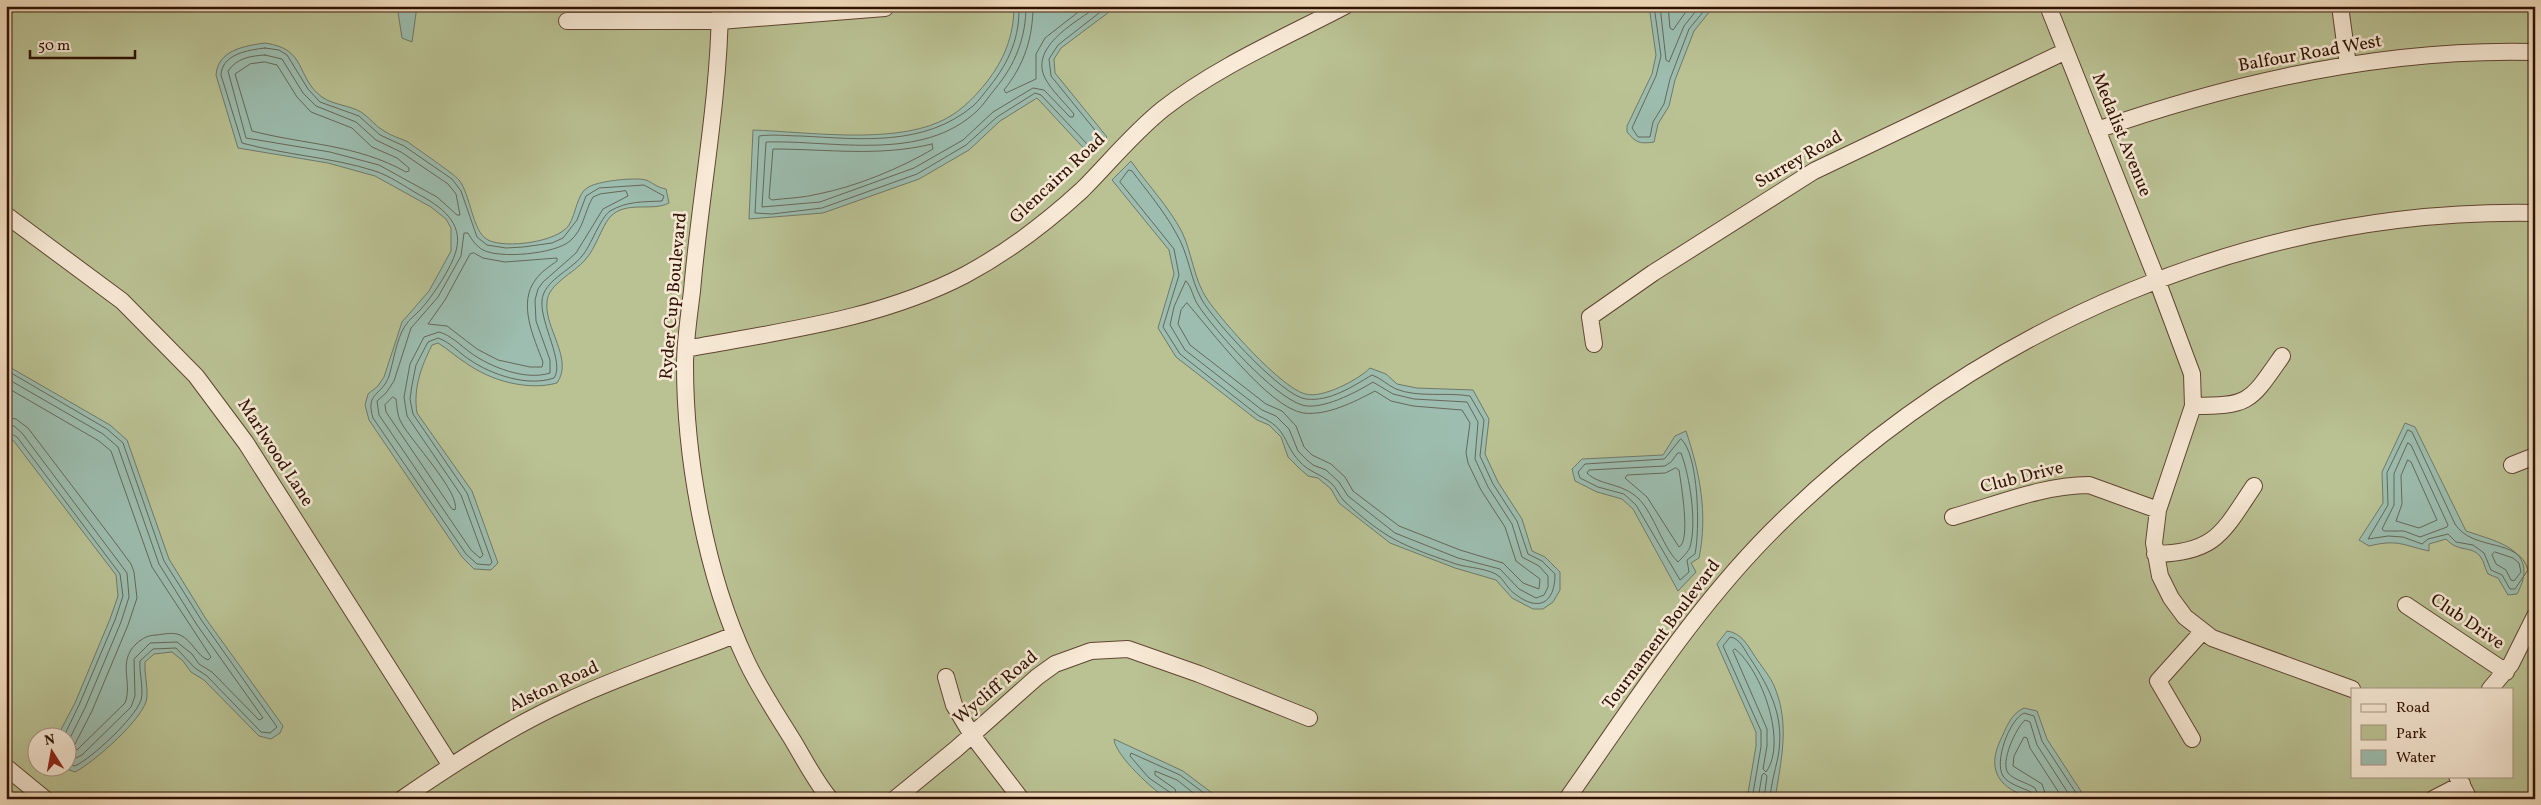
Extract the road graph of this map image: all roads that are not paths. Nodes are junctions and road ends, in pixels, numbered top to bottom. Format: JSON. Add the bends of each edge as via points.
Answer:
{"nodes":[{"id":1,"x":1345,"y":6,"type":"edge"},
{"id":2,"x":2048,"y":6,"type":"edge"},
{"id":3,"x":2340,"y":6,"type":"edge"},
{"id":4,"x":885,"y":8,"type":"dead end"},
{"id":5,"x":720,"y":14,"type":"edge"},
{"id":6,"x":567,"y":21,"type":"dead end"},
{"id":7,"x":2066,"y":51,"type":"junction"},
{"id":8,"x":2535,"y":52,"type":"edge"},
{"id":9,"x":2348,"y":65,"type":"junction"},
{"id":10,"x":2098,"y":130,"type":"junction"},
{"id":11,"x":2535,"y":214,"type":"edge"},
{"id":12,"x":6,"y":215,"type":"edge"},
{"id":13,"x":2158,"y":280,"type":"junction"},
{"id":14,"x":1594,"y":344,"type":"dead end"},
{"id":15,"x":686,"y":348,"type":"junction"},
{"id":16,"x":2282,"y":356,"type":"dead end"},
{"id":17,"x":2192,"y":406,"type":"junction"},
{"id":18,"x":2535,"y":456,"type":"edge"},
{"id":19,"x":2512,"y":466,"type":"dead end"},
{"id":20,"x":2254,"y":486,"type":"dead end"},
{"id":21,"x":2158,"y":510,"type":"junction"},
{"id":22,"x":1953,"y":517,"type":"dead end"},
{"id":23,"x":2155,"y":554,"type":"junction"},
{"id":24,"x":2406,"y":605,"type":"dead end"},
{"id":25,"x":2535,"y":616,"type":"edge"},
{"id":26,"x":2202,"y":632,"type":"junction"},
{"id":27,"x":735,"y":635,"type":"junction"},
{"id":28,"x":2506,"y":672,"type":"junction"},
{"id":29,"x":946,"y":677,"type":"dead end"},
{"id":30,"x":2491,"y":688,"type":"edge"},
{"id":31,"x":2351,"y":689,"type":"edge"},
{"id":32,"x":1309,"y":718,"type":"dead end"},
{"id":33,"x":972,"y":734,"type":"junction"},
{"id":34,"x":2192,"y":739,"type":"dead end"},
{"id":35,"x":451,"y":766,"type":"junction"},
{"id":36,"x":6,"y":767,"type":"edge"},
{"id":37,"x":2463,"y":786,"type":"edge"},
{"id":38,"x":45,"y":799,"type":"edge"},
{"id":39,"x":402,"y":799,"type":"edge"},
{"id":40,"x":830,"y":799,"type":"edge"},
{"id":41,"x":895,"y":799,"type":"edge"},
{"id":42,"x":1022,"y":799,"type":"edge"},
{"id":43,"x":1567,"y":799,"type":"edge"},
{"id":44,"x":2433,"y":799,"type":"edge"}],
"edges":[{"from":1,"to":15,"type":"street","name":"Glencairn Road","via":[[1197,85],[1134,135],[1053,215],[998,256],[963,275],[910,299],[860,316]]},
{"from":2,"to":7,"type":"street","name":"Medalist Avenue"},
{"from":3,"to":9,"type":"street"},
{"from":4,"to":5,"type":"street"},
{"from":5,"to":6,"type":"street"},
{"from":5,"to":15,"type":"street","name":"Ryder Cup Boulevard","via":[[714,111]]},
{"from":7,"to":10,"type":"street","name":"Medalist Avenue"},
{"from":7,"to":14,"type":"street","name":"Surrey Road","via":[[1897,130],[1778,192],[1590,317]]},
{"from":8,"to":9,"type":"street","name":"Balfour Road West","via":[[2447,55]]},
{"from":9,"to":10,"type":"street","name":"Balfour Road West","via":[[2255,83]]},
{"from":10,"to":13,"type":"street","name":"Medalist Avenue"},
{"from":11,"to":13,"type":"street","name":"Tournament Boulevard","via":[[2458,215],[2356,227],[2240,252]]},
{"from":12,"to":35,"type":"street","name":"Marlwood Lane","via":[[133,311],[202,383],[246,443]]},
{"from":13,"to":17,"type":"street","via":[[2192,374]]},
{"from":13,"to":43,"type":"street","name":"Tournament Boulevard","via":[[2092,306],[1987,362],[1936,393],[1846,462],[1781,522],[1719,589]]},
{"from":15,"to":27,"type":"street","name":"Ryder Cup Boulevard","via":[[689,443],[695,486],[703,529]]},
{"from":16,"to":17,"type":"street","via":[[2256,392],[2247,399],[2226,406]]},
{"from":17,"to":21,"type":"street"},
{"from":18,"to":19,"type":"street"},
{"from":20,"to":23,"type":"street","via":[[2226,528],[2208,544],[2187,552]]},
{"from":21,"to":22,"type":"street","name":"Club Drive","via":[[2089,485],[2078,485],[2056,487]]},
{"from":21,"to":23,"type":"street","via":[[2154,531]]},
{"from":23,"to":26,"type":"street","via":[[2170,598]]},
{"from":24,"to":28,"type":"street","name":"Club Drive"},
{"from":25,"to":28,"type":"street","name":"Club Drive"},
{"from":26,"to":31,"type":"street","via":[[2222,643]]},
{"from":26,"to":34,"type":"street","via":[[2158,681]]},
{"from":27,"to":35,"type":"street","name":"Alston Road","via":[[565,702]]},
{"from":27,"to":40,"type":"street","name":"Ryder Cup Boulevard","via":[[758,683]]},
{"from":28,"to":30,"type":"street","name":"Club Drive"},
{"from":29,"to":33,"type":"street","via":[[954,705]]},
{"from":32,"to":33,"type":"street","name":"Wycliff Road","via":[[1199,674],[1128,650],[1108,649],[1072,656],[1055,664]]},
{"from":33,"to":41,"type":"street","name":"Wycliff Road"},
{"from":33,"to":42,"type":"street"},
{"from":35,"to":39,"type":"street","name":"Alston Road"},
{"from":36,"to":38,"type":"street"},
{"from":37,"to":44,"type":"street"}]}
